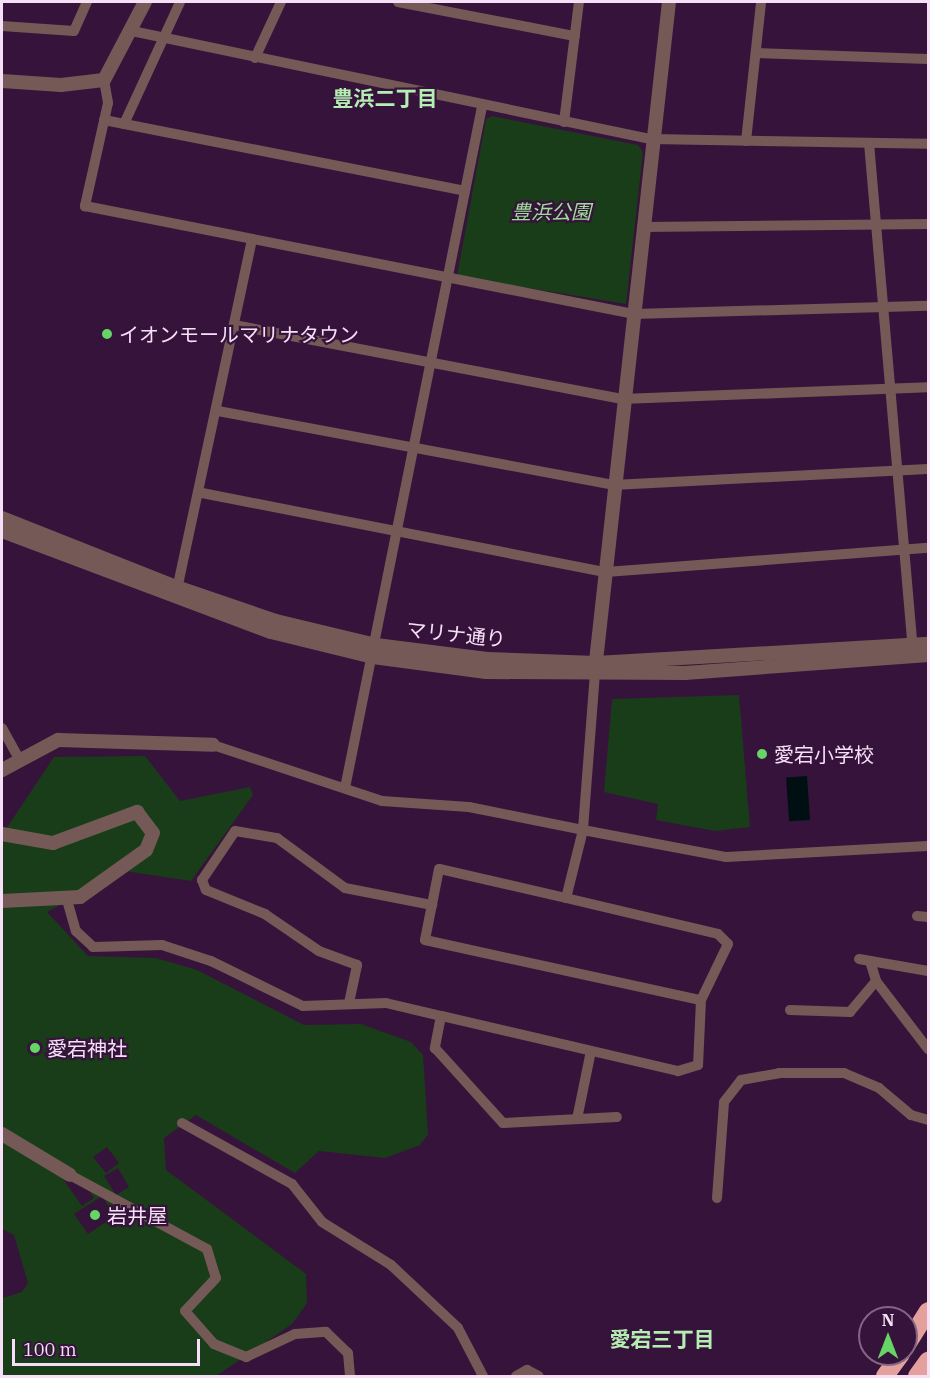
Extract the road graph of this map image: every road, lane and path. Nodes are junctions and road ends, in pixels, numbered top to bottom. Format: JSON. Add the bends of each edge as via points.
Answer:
{"nodes":[{"id":1,"x":87,"y":2,"type":"edge"},
{"id":2,"x":135,"y":2,"type":"edge"},
{"id":3,"x":145,"y":2,"type":"edge"},
{"id":4,"x":180,"y":2,"type":"edge"},
{"id":5,"x":281,"y":2,"type":"edge"},
{"id":6,"x":398,"y":2,"type":"edge"},
{"id":7,"x":579,"y":2,"type":"edge"},
{"id":8,"x":669,"y":2,"type":"edge"},
{"id":9,"x":761,"y":2,"type":"edge"},
{"id":10,"x":2,"y":26,"type":"edge"},
{"id":11,"x":132,"y":32,"type":"junction"},
{"id":12,"x":575,"y":36,"type":"junction"},
{"id":13,"x":163,"y":39,"type":"junction"},
{"id":14,"x":756,"y":53,"type":"junction"},
{"id":15,"x":255,"y":58,"type":"junction"},
{"id":16,"x":928,"y":59,"type":"edge"},
{"id":17,"x":2,"y":75,"type":"edge"},
{"id":18,"x":105,"y":80,"type":"junction"},
{"id":19,"x":2,"y":81,"type":"edge"},
{"id":20,"x":482,"y":107,"type":"junction"},
{"id":21,"x":104,"y":120,"type":"junction"},
{"id":22,"x":564,"y":122,"type":"junction"},
{"id":23,"x":124,"y":124,"type":"junction"},
{"id":24,"x":651,"y":140,"type":"junction"},
{"id":25,"x":746,"y":141,"type":"junction"},
{"id":26,"x":869,"y":143,"type":"junction"},
{"id":27,"x":928,"y":144,"type":"edge"},
{"id":28,"x":465,"y":191,"type":"junction"},
{"id":29,"x":928,"y":224,"type":"edge"},
{"id":30,"x":877,"y":225,"type":"junction"},
{"id":31,"x":642,"y":227,"type":"junction"},
{"id":32,"x":252,"y":239,"type":"junction"},
{"id":33,"x":446,"y":279,"type":"junction"},
{"id":34,"x":928,"y":306,"type":"edge"},
{"id":35,"x":884,"y":307,"type":"junction"},
{"id":36,"x":634,"y":314,"type":"junction"},
{"id":37,"x":234,"y":325,"type":"junction"},
{"id":38,"x":432,"y":363,"type":"junction"},
{"id":39,"x":928,"y":387,"type":"edge"},
{"id":40,"x":892,"y":388,"type":"junction"},
{"id":41,"x":622,"y":399,"type":"junction"},
{"id":42,"x":218,"y":411,"type":"junction"},
{"id":43,"x":415,"y":447,"type":"junction"},
{"id":44,"x":928,"y":469,"type":"edge"},
{"id":45,"x":899,"y":471,"type":"junction"},
{"id":46,"x":614,"y":484,"type":"junction"},
{"id":47,"x":202,"y":494,"type":"junction"},
{"id":48,"x":2,"y":518,"type":"edge"},
{"id":49,"x":2,"y":531,"type":"edge"},
{"id":50,"x":398,"y":531,"type":"junction"},
{"id":51,"x":928,"y":548,"type":"edge"},
{"id":52,"x":903,"y":550,"type":"junction"},
{"id":53,"x":606,"y":572,"type":"junction"},
{"id":54,"x":177,"y":594,"type":"junction"},
{"id":55,"x":928,"y":644,"type":"edge"},
{"id":56,"x":913,"y":650,"type":"junction"},
{"id":57,"x":375,"y":651,"type":"junction"},
{"id":58,"x":928,"y":655,"type":"edge"},
{"id":59,"x":596,"y":668,"type":"junction"},
{"id":60,"x":2,"y":728,"type":"edge"},
{"id":61,"x":213,"y":745,"type":"joint"},
{"id":62,"x":20,"y":762,"type":"junction"},
{"id":63,"x":2,"y":770,"type":"edge"},
{"id":64,"x":345,"y":788,"type":"junction"},
{"id":65,"x":584,"y":830,"type":"junction"},
{"id":66,"x":2,"y":834,"type":"edge"},
{"id":67,"x":928,"y":846,"type":"edge"},
{"id":68,"x":566,"y":898,"type":"junction"},
{"id":69,"x":67,"y":900,"type":"junction"},
{"id":70,"x":2,"y":901,"type":"edge"},
{"id":71,"x":432,"y":905,"type":"junction"},
{"id":72,"x":917,"y":916,"type":"dead end"},
{"id":73,"x":928,"y":917,"type":"edge"},
{"id":74,"x":928,"y":971,"type":"edge"},
{"id":75,"x":876,"y":981,"type":"junction"},
{"id":76,"x":701,"y":1000,"type":"junction"},
{"id":77,"x":349,"y":1003,"type":"junction"},
{"id":78,"x":790,"y":1010,"type":"dead end"},
{"id":79,"x":441,"y":1016,"type":"junction"},
{"id":80,"x":928,"y":1049,"type":"edge"},
{"id":81,"x":591,"y":1051,"type":"junction"},
{"id":82,"x":617,"y":1117,"type":"dead end"},
{"id":83,"x":577,"y":1119,"type":"junction"},
{"id":84,"x":928,"y":1120,"type":"edge"},
{"id":85,"x":182,"y":1123,"type":"dead end"},
{"id":86,"x":2,"y":1134,"type":"edge"},
{"id":87,"x":70,"y":1175,"type":"joint"},
{"id":88,"x":717,"y":1198,"type":"dead end"},
{"id":89,"x":928,"y":1311,"type":"edge"},
{"id":90,"x":918,"y":1327,"type":"edge"},
{"id":91,"x":928,"y":1362,"type":"edge"},
{"id":92,"x":350,"y":1377,"type":"edge"},
{"id":93,"x":483,"y":1377,"type":"edge"},
{"id":94,"x":516,"y":1377,"type":"edge"},
{"id":95,"x":538,"y":1377,"type":"edge"},
{"id":96,"x":918,"y":1377,"type":"edge"}],
"edges":[{"from":1,"to":10,"type":"street","via":[[74,31]]},
{"from":2,"to":17,"type":"street","via":[[98,73],[75,79]]},
{"from":3,"to":11,"type":"street"},
{"from":4,"to":13,"type":"street"},
{"from":5,"to":15,"type":"street"},
{"from":6,"to":12,"type":"street"},
{"from":7,"to":12,"type":"street"},
{"from":8,"to":24,"type":"street"},
{"from":9,"to":14,"type":"street"},
{"from":11,"to":13,"type":"street"},
{"from":11,"to":18,"type":"street"},
{"from":12,"to":22,"type":"street"},
{"from":13,"to":15,"type":"street"},
{"from":13,"to":23,"type":"street"},
{"from":14,"to":16,"type":"street"},
{"from":14,"to":25,"type":"street"},
{"from":15,"to":20,"type":"street"},
{"from":18,"to":19,"type":"street","via":[[62,85]]},
{"from":18,"to":21,"type":"street"},
{"from":20,"to":22,"type":"street"},
{"from":20,"to":28,"type":"street"},
{"from":21,"to":23,"type":"street"},
{"from":21,"to":32,"type":"street","via":[[85,206]]},
{"from":22,"to":24,"type":"street"},
{"from":23,"to":28,"type":"street"},
{"from":24,"to":25,"type":"street"},
{"from":24,"to":31,"type":"street"},
{"from":25,"to":26,"type":"street"},
{"from":26,"to":27,"type":"street"},
{"from":26,"to":30,"type":"street"},
{"from":28,"to":33,"type":"street"},
{"from":29,"to":30,"type":"street"},
{"from":30,"to":31,"type":"street"},
{"from":30,"to":35,"type":"street"},
{"from":31,"to":36,"type":"street"},
{"from":32,"to":33,"type":"street"},
{"from":32,"to":37,"type":"street"},
{"from":33,"to":36,"type":"street"},
{"from":33,"to":38,"type":"street"},
{"from":34,"to":35,"type":"street"},
{"from":35,"to":36,"type":"street"},
{"from":35,"to":40,"type":"street"},
{"from":36,"to":41,"type":"street"},
{"from":37,"to":38,"type":"street"},
{"from":37,"to":42,"type":"street"},
{"from":38,"to":41,"type":"street"},
{"from":38,"to":43,"type":"street"},
{"from":39,"to":40,"type":"street"},
{"from":40,"to":41,"type":"street"},
{"from":40,"to":45,"type":"street"},
{"from":41,"to":46,"type":"street"},
{"from":42,"to":43,"type":"street"},
{"from":42,"to":47,"type":"street"},
{"from":43,"to":46,"type":"street"},
{"from":43,"to":50,"type":"street"},
{"from":44,"to":45,"type":"street"},
{"from":45,"to":46,"type":"street"},
{"from":45,"to":52,"type":"street"},
{"from":46,"to":53,"type":"street"},
{"from":47,"to":50,"type":"street"},
{"from":47,"to":54,"type":"street"},
{"from":48,"to":54,"type":"street","name":"マリナ通り"},
{"from":49,"to":54,"type":"street","name":"マリナ通り"},
{"from":50,"to":53,"type":"street"},
{"from":50,"to":57,"type":"street"},
{"from":51,"to":52,"type":"street"},
{"from":52,"to":53,"type":"street"},
{"from":52,"to":56,"type":"street"},
{"from":53,"to":59,"type":"street"},
{"from":54,"to":57,"type":"street","name":"マリナ通り","via":[[271,632]]},
{"from":55,"to":56,"type":"street","name":"マリナ通り"},
{"from":56,"to":58,"type":"street","name":"マリナ通り"},
{"from":56,"to":59,"type":"street","name":"マリナ通り","via":[[685,673]]},
{"from":57,"to":59,"type":"street","name":"マリナ通り","via":[[486,672]]},
{"from":57,"to":64,"type":"street"},
{"from":59,"to":65,"type":"street"},
{"from":60,"to":62,"type":"street"},
{"from":61,"to":62,"type":"street","via":[[58,740]]},
{"from":61,"to":64,"type":"street"},
{"from":62,"to":63,"type":"street"},
{"from":64,"to":65,"type":"street","via":[[382,801],[469,807]]},
{"from":65,"to":67,"type":"street","via":[[726,857]]},
{"from":65,"to":68,"type":"street"},
{"from":66,"to":69,"type":"street","via":[[53,843],[119,814],[137,812],[148,821],[153,833],[146,850],[80,897]]},
{"from":68,"to":71,"type":"street","via":[[439,869]]},
{"from":68,"to":76,"type":"street","via":[[718,934],[728,944]]},
{"from":69,"to":70,"type":"street"},
{"from":69,"to":77,"type":"street","via":[[76,931],[93,947],[162,945],[211,961],[303,1006]]},
{"from":71,"to":76,"type":"street","via":[[425,940]]},
{"from":71,"to":77,"type":"street","via":[[345,888],[278,838],[236,831],[202,880],[206,890],[265,914],[319,951],[357,965]]},
{"from":72,"to":73,"type":"street"},
{"from":74,"to":75,"type":"street","via":[[865,960]]},
{"from":75,"to":78,"type":"street","via":[[850,1012]]},
{"from":75,"to":80,"type":"street"},
{"from":76,"to":81,"type":"street","via":[[698,1065],[678,1071]]},
{"from":77,"to":79,"type":"street","via":[[386,1003]]},
{"from":79,"to":81,"type":"street"},
{"from":79,"to":83,"type":"street","via":[[435,1048],[503,1123]]},
{"from":81,"to":83,"type":"street"},
{"from":82,"to":83,"type":"street"},
{"from":84,"to":88,"type":"street","via":[[911,1115],[879,1088],[844,1073],[779,1073],[741,1080],[724,1102]]},
{"from":85,"to":93,"type":"street","via":[[292,1184],[322,1222],[391,1265],[458,1328]]},
{"from":86,"to":87,"type":"street"},
{"from":87,"to":92,"type":"street","via":[[207,1249],[216,1278],[185,1311],[214,1344],[246,1357],[295,1334],[326,1332],[348,1353]]},
{"from":89,"to":90,"type":"highway"},
{"from":91,"to":96,"type":"highway"},
{"from":94,"to":95,"type":"street","via":[[527,1370]]}]}
